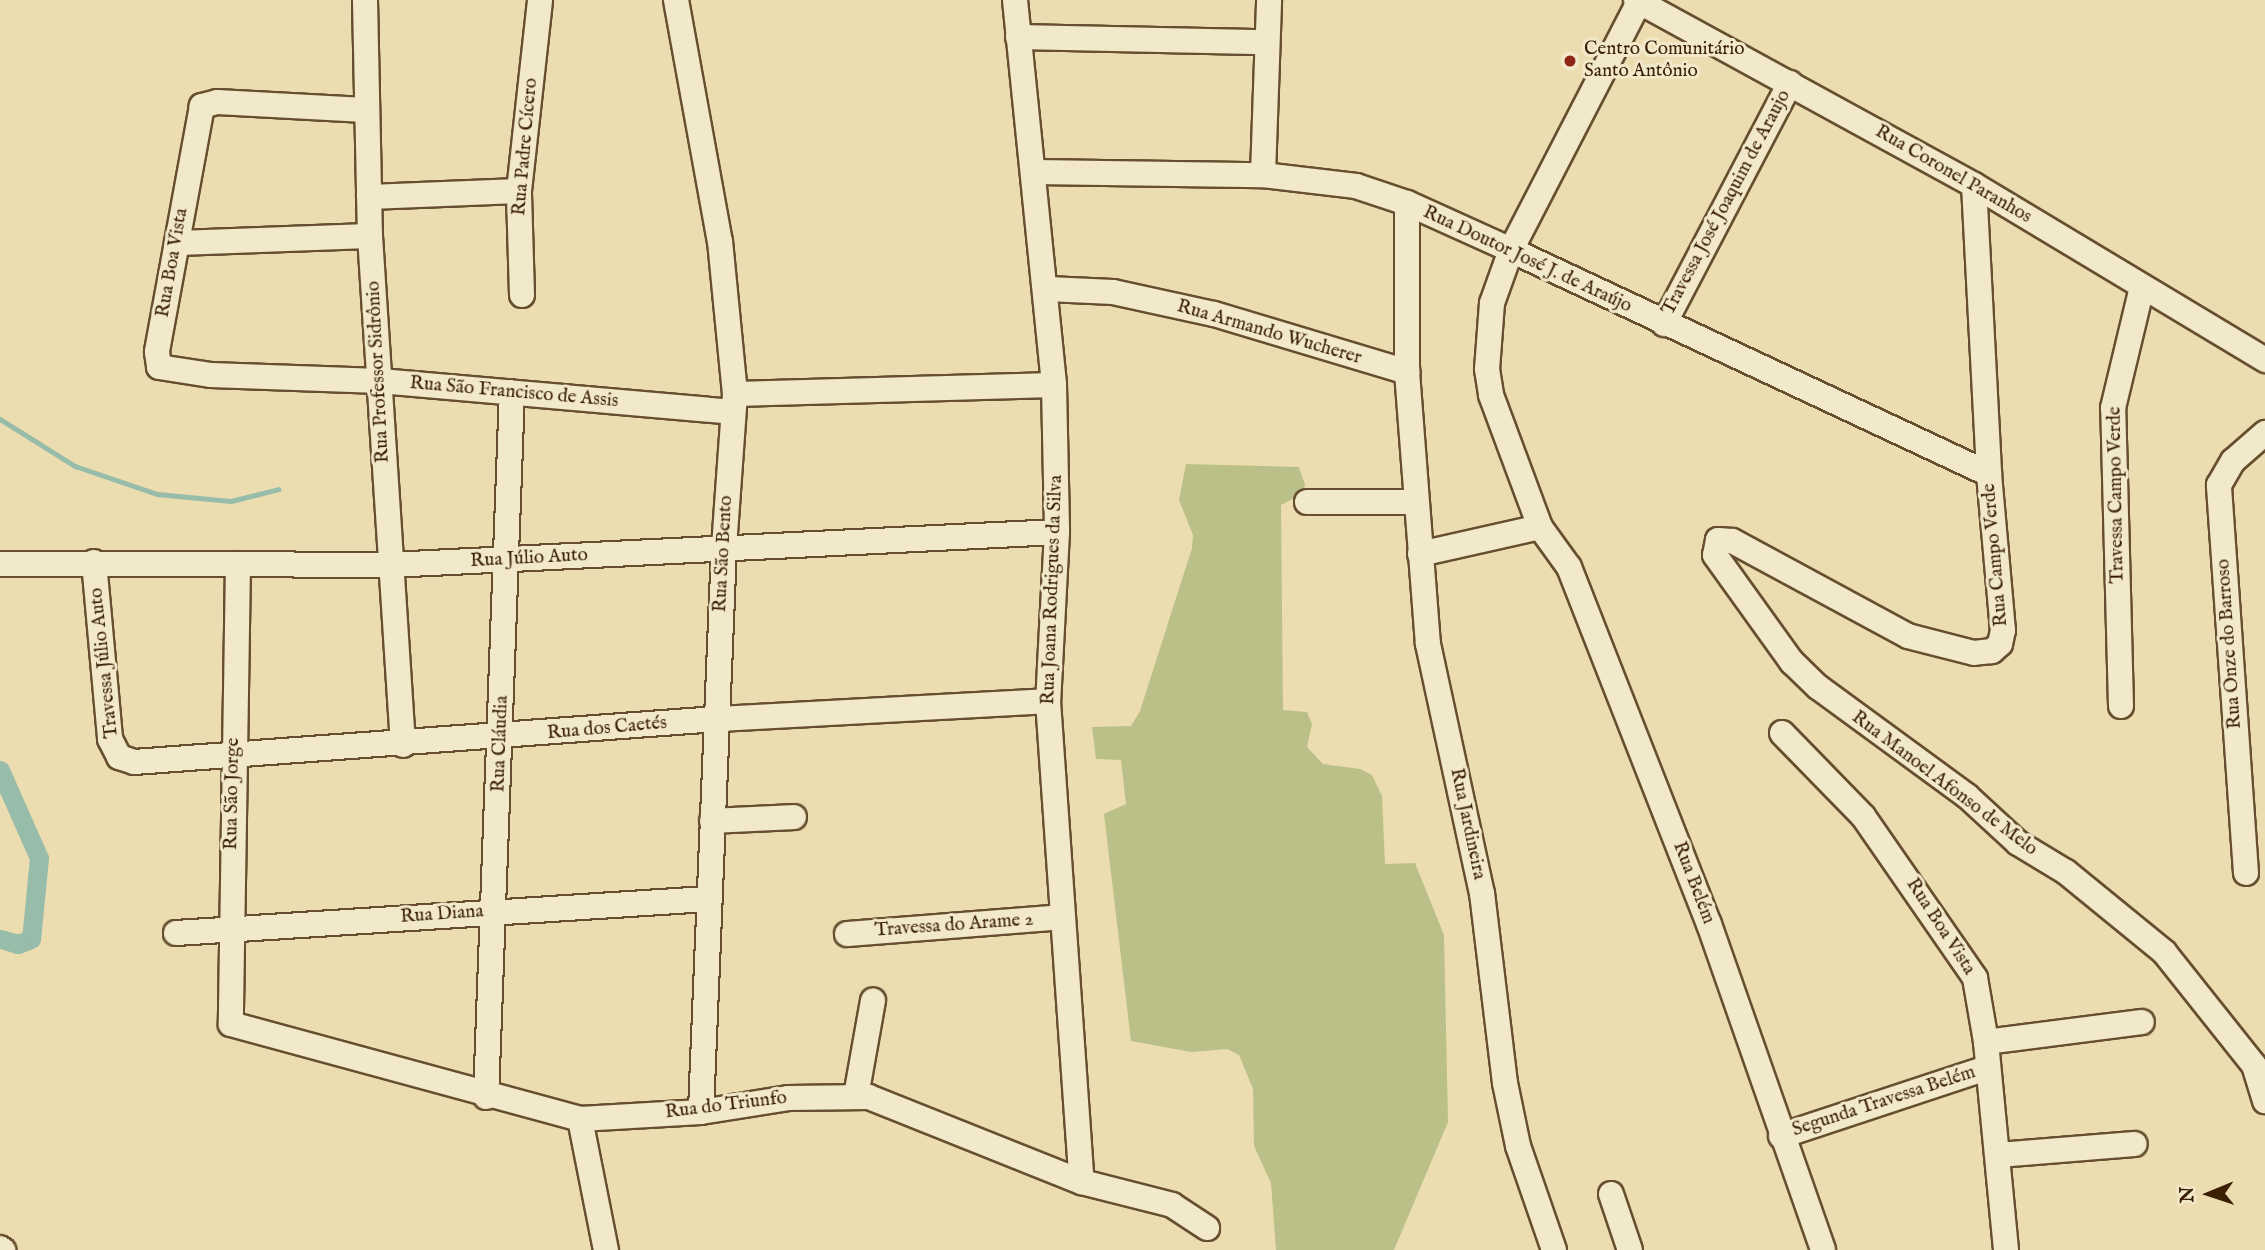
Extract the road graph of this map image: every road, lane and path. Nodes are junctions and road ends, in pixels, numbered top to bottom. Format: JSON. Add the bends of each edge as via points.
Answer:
{"nodes":[{"id":1,"x":365,"y":0,"type":"edge"},
{"id":2,"x":540,"y":0,"type":"edge"},
{"id":3,"x":676,"y":0,"type":"edge"},
{"id":4,"x":1015,"y":0,"type":"edge"},
{"id":5,"x":1269,"y":0,"type":"edge"},
{"id":6,"x":1637,"y":1,"type":"edge"},
{"id":7,"x":1018,"y":37,"type":"junction"},
{"id":8,"x":1266,"y":42,"type":"junction"},
{"id":9,"x":1790,"y":83,"type":"junction"},
{"id":10,"x":365,"y":110,"type":"junction"},
{"id":11,"x":1034,"y":173,"type":"junction"},
{"id":12,"x":1263,"y":175,"type":"junction"},
{"id":13,"x":1974,"y":185,"type":"junction"},
{"id":14,"x":520,"y":191,"type":"junction"},
{"id":15,"x":369,"y":197,"type":"junction"},
{"id":16,"x":1406,"y":203,"type":"junction"},
{"id":17,"x":370,"y":236,"type":"junction"},
{"id":18,"x":177,"y":243,"type":"junction"},
{"id":19,"x":1511,"y":250,"type":"junction"},
{"id":20,"x":2142,"y":287,"type":"junction"},
{"id":21,"x":1048,"y":289,"type":"junction"},
{"id":22,"x":522,"y":295,"type":"dead end"},
{"id":23,"x":1664,"y":324,"type":"junction"},
{"id":24,"x":2265,"y":360,"type":"edge"},
{"id":25,"x":1407,"y":372,"type":"junction"},
{"id":26,"x":211,"y":375,"type":"joint"},
{"id":27,"x":380,"y":381,"type":"junction"},
{"id":28,"x":1055,"y":386,"type":"junction"},
{"id":29,"x":512,"y":392,"type":"junction"},
{"id":30,"x":734,"y":403,"type":"junction"},
{"id":31,"x":2265,"y":433,"type":"edge"},
{"id":32,"x":1989,"y":474,"type":"junction"},
{"id":33,"x":1307,"y":502,"type":"dead end"},
{"id":34,"x":1416,"y":502,"type":"junction"},
{"id":35,"x":1540,"y":527,"type":"junction"},
{"id":36,"x":1058,"y":532,"type":"junction"},
{"id":37,"x":724,"y":548,"type":"junction"},
{"id":38,"x":1747,"y":549,"type":"joint"},
{"id":39,"x":1420,"y":554,"type":"junction"},
{"id":40,"x":94,"y":562,"type":"junction"},
{"id":41,"x":504,"y":562,"type":"junction"},
{"id":42,"x":0,"y":564,"type":"edge"},
{"id":43,"x":238,"y":564,"type":"junction"},
{"id":44,"x":390,"y":565,"type":"junction"},
{"id":45,"x":1048,"y":701,"type":"junction"},
{"id":46,"x":2121,"y":706,"type":"dead end"},
{"id":47,"x":717,"y":719,"type":"junction"},
{"id":48,"x":1782,"y":733,"type":"dead end"},
{"id":49,"x":502,"y":738,"type":"junction"},
{"id":50,"x":403,"y":744,"type":"junction"},
{"id":51,"x":234,"y":754,"type":"junction"},
{"id":52,"x":166,"y":759,"type":"joint"},
{"id":53,"x":794,"y":817,"type":"dead end"},
{"id":54,"x":712,"y":821,"type":"junction"},
{"id":55,"x":2246,"y":873,"type":"dead end"},
{"id":56,"x":708,"y":899,"type":"junction"},
{"id":57,"x":494,"y":912,"type":"junction"},
{"id":58,"x":1061,"y":917,"type":"junction"},
{"id":59,"x":231,"y":930,"type":"junction"},
{"id":60,"x":176,"y":933,"type":"dead end"},
{"id":61,"x":848,"y":934,"type":"dead end"},
{"id":62,"x":873,"y":1001,"type":"dead end"},
{"id":63,"x":2142,"y":1022,"type":"dead end"},
{"id":64,"x":231,"y":1024,"type":"joint"},
{"id":65,"x":1986,"y":1042,"type":"junction"},
{"id":66,"x":2260,"y":1064,"type":"edge"},
{"id":67,"x":1987,"y":1068,"type":"junction"},
{"id":68,"x":856,"y":1096,"type":"junction"},
{"id":69,"x":486,"y":1097,"type":"junction"},
{"id":70,"x":2265,"y":1101,"type":"edge"},
{"id":71,"x":701,"y":1112,"type":"junction"},
{"id":72,"x":580,"y":1119,"type":"junction"},
{"id":73,"x":1781,"y":1136,"type":"junction"},
{"id":74,"x":2135,"y":1144,"type":"dead end"},
{"id":75,"x":1998,"y":1155,"type":"junction"},
{"id":76,"x":1082,"y":1182,"type":"junction"},
{"id":77,"x":1611,"y":1194,"type":"dead end"},
{"id":78,"x":1208,"y":1228,"type":"dead end"},
{"id":79,"x":606,"y":1250,"type":"edge"},
{"id":80,"x":1555,"y":1250,"type":"edge"},
{"id":81,"x":1630,"y":1250,"type":"edge"},
{"id":82,"x":1823,"y":1250,"type":"edge"},
{"id":83,"x":2006,"y":1250,"type":"edge"}],
"edges":[{"from":1,"to":10,"type":"street","name":"Rua Professor Sidrônio"},
{"from":2,"to":14,"type":"street","name":"Rua Padre Cícero"},
{"from":3,"to":30,"type":"street","name":"Rua São Bento","via":[[720,242]]},
{"from":4,"to":7,"type":"street","name":"Rua Joana Rodrigues da Silva"},
{"from":5,"to":8,"type":"street"},
{"from":6,"to":9,"type":"street","name":"Rua Coronel Paranhos"},
{"from":6,"to":19,"type":"street","name":"Rua Belém"},
{"from":7,"to":8,"type":"street"},
{"from":7,"to":11,"type":"street","name":"Rua Joana Rodrigues da Silva"},
{"from":8,"to":12,"type":"street"},
{"from":9,"to":13,"type":"street","name":"Rua Coronel Paranhos"},
{"from":9,"to":23,"type":"street","name":"Travessa José Joaquim de Araujo"},
{"from":10,"to":15,"type":"street","name":"Rua Professor Sidrônio"},
{"from":10,"to":18,"type":"street","name":"Rua Boa Vista","via":[[217,102],[202,106]]},
{"from":11,"to":12,"type":"street","name":"Rua Doutor José J. de Araújo"},
{"from":11,"to":21,"type":"street","name":"Rua Joana Rodrigues da Silva"},
{"from":12,"to":16,"type":"street","name":"Rua Doutor José J. de Araújo","via":[[1356,186]]},
{"from":13,"to":20,"type":"street","name":"Rua Coronel Paranhos"},
{"from":13,"to":32,"type":"street","name":"Rua Campo Verde"},
{"from":14,"to":15,"type":"street"},
{"from":14,"to":22,"type":"street","name":"Rua Padre Cícero"},
{"from":15,"to":17,"type":"street","name":"Rua Professor Sidrônio"},
{"from":16,"to":19,"type":"street","name":"Rua Doutor José J. de Araújo"},
{"from":16,"to":25,"type":"street","name":"Rua Jardineira"},
{"from":17,"to":18,"type":"street"},
{"from":17,"to":27,"type":"street","name":"Rua Professor Sidrônio"},
{"from":18,"to":26,"type":"street","name":"Rua Boa Vista","via":[[157,360],[166,370]]},
{"from":19,"to":23,"type":"street","name":"Rua Doutor José J. de Araújo"},
{"from":19,"to":35,"type":"street","name":"Rua Belém","via":[[1492,303],[1487,369],[1491,395]]},
{"from":20,"to":24,"type":"street","name":"Rua Coronel Paranhos"},
{"from":20,"to":46,"type":"street","name":"Travessa Campo Verde","via":[[2113,408]]},
{"from":21,"to":25,"type":"street","name":"Rua Armando Wucherer","via":[[1113,292],[1214,314]]},
{"from":21,"to":28,"type":"street","name":"Rua Joana Rodrigues da Silva"},
{"from":23,"to":32,"type":"street","name":"Rua Doutor José J. de Araújo"},
{"from":25,"to":34,"type":"street","name":"Rua Jardineira"},
{"from":26,"to":27,"type":"street","name":"Rua São Francisco de Assis"},
{"from":27,"to":29,"type":"street","name":"Rua São Francisco de Assis"},
{"from":27,"to":44,"type":"street","name":"Rua Professor Sidrônio"},
{"from":28,"to":30,"type":"street","name":"Rua São Francisco de Assis"},
{"from":28,"to":36,"type":"street","name":"Rua Joana Rodrigues da Silva"},
{"from":29,"to":30,"type":"street","name":"Rua São Francisco de Assis"},
{"from":29,"to":41,"type":"street","name":"Rua Cláudia"},
{"from":30,"to":37,"type":"street","name":"Rua São Bento"},
{"from":31,"to":55,"type":"street","name":"Rua Onze do Barroso","via":[[2233,461],[2219,485]]},
{"from":32,"to":38,"type":"street","name":"Rua Campo Verde","via":[[2003,630],[2002,640],[1992,651],[1974,653],[1908,636]]},
{"from":33,"to":34,"type":"street"},
{"from":34,"to":39,"type":"street","name":"Rua Jardineira"},
{"from":35,"to":39,"type":"street"},
{"from":35,"to":73,"type":"street","name":"Rua Belém","via":[[1574,579],[1709,924]]},
{"from":36,"to":37,"type":"street","name":"Rua Júlio Auto"},
{"from":36,"to":45,"type":"street","name":"Rua Joana Rodrigues da Silva"},
{"from":37,"to":41,"type":"street","name":"Rua Júlio Auto"},
{"from":37,"to":47,"type":"street","name":"Rua São Bento"},
{"from":38,"to":66,"type":"street","name":"Rua Manoel Afonso de Melo","via":[[1724,539],[1713,549],[1718,563],[1792,662],[1855,717],[1967,796],[2018,843],[2066,872],[2164,952]]},
{"from":39,"to":80,"type":"street","name":"Rua Jardineira","via":[[1428,644],[1482,892],[1505,1083],[1518,1146]]},
{"from":40,"to":42,"type":"street","name":"Rua Júlio Auto"},
{"from":40,"to":43,"type":"street","name":"Rua Júlio Auto"},
{"from":40,"to":52,"type":"street","name":"Travessa Júlio Auto","via":[[110,739],[125,760]]},
{"from":41,"to":44,"type":"street","name":"Rua Júlio Auto"},
{"from":41,"to":49,"type":"street","name":"Rua Cláudia"},
{"from":43,"to":44,"type":"street","name":"Rua Júlio Auto"},
{"from":43,"to":51,"type":"street","name":"Rua São Jorge"},
{"from":44,"to":50,"type":"street","name":"Rua Professor Sidrônio"},
{"from":45,"to":47,"type":"street","name":"Rua dos Caetés"},
{"from":45,"to":58,"type":"street","name":"Rua Joana Rodrigues da Silva"},
{"from":47,"to":49,"type":"street","name":"Rua dos Caetés"},
{"from":47,"to":54,"type":"street","name":"Rua São Bento"},
{"from":48,"to":65,"type":"street","name":"Rua Boa Vista","via":[[1863,816],[1958,947],[1975,978]]},
{"from":49,"to":50,"type":"street","name":"Rua dos Caetés"},
{"from":49,"to":57,"type":"street","name":"Rua Cláudia"},
{"from":50,"to":51,"type":"street","name":"Rua dos Caetés"},
{"from":51,"to":52,"type":"street","name":"Rua dos Caetés"},
{"from":51,"to":59,"type":"street","name":"Rua São Jorge"},
{"from":53,"to":54,"type":"street"},
{"from":54,"to":56,"type":"street","name":"Rua São Bento"},
{"from":56,"to":57,"type":"street","name":"Rua Diana"},
{"from":56,"to":71,"type":"street","name":"Rua São Bento"},
{"from":57,"to":59,"type":"street","name":"Rua Diana"},
{"from":57,"to":69,"type":"street","name":"Rua Cláudia"},
{"from":58,"to":61,"type":"street","name":"Travessa do Arame 2"},
{"from":58,"to":76,"type":"street","name":"Rua Joana Rodrigues da Silva"},
{"from":59,"to":60,"type":"street","name":"Rua Diana"},
{"from":59,"to":64,"type":"street","name":"Rua São Jorge"},
{"from":62,"to":68,"type":"street"},
{"from":63,"to":65,"type":"street"},
{"from":64,"to":69,"type":"street","name":"Rua do Triunfo"},
{"from":65,"to":67,"type":"street","name":"Rua Boa Vista"},
{"from":66,"to":70,"type":"street","name":"Rua Manoel Afonso de Melo"},
{"from":67,"to":73,"type":"street","name":"Segunda Travessa Belém"},
{"from":67,"to":75,"type":"street","name":"Rua Boa Vista"},
{"from":68,"to":71,"type":"street","name":"Rua do Triunfo","via":[[788,1098]]},
{"from":68,"to":76,"type":"street","name":"Rua do Triunfo","via":[[899,1108],[971,1141]]},
{"from":69,"to":72,"type":"street","name":"Rua do Triunfo"},
{"from":71,"to":72,"type":"street","name":"Rua do Triunfo"},
{"from":72,"to":79,"type":"street"},
{"from":73,"to":82,"type":"street","name":"Rua Belém"},
{"from":74,"to":75,"type":"street"},
{"from":75,"to":83,"type":"street","name":"Rua Boa Vista"},
{"from":76,"to":78,"type":"street","name":"Rua do Triunfo","via":[[1172,1205]]},
{"from":77,"to":81,"type":"street"}]}
